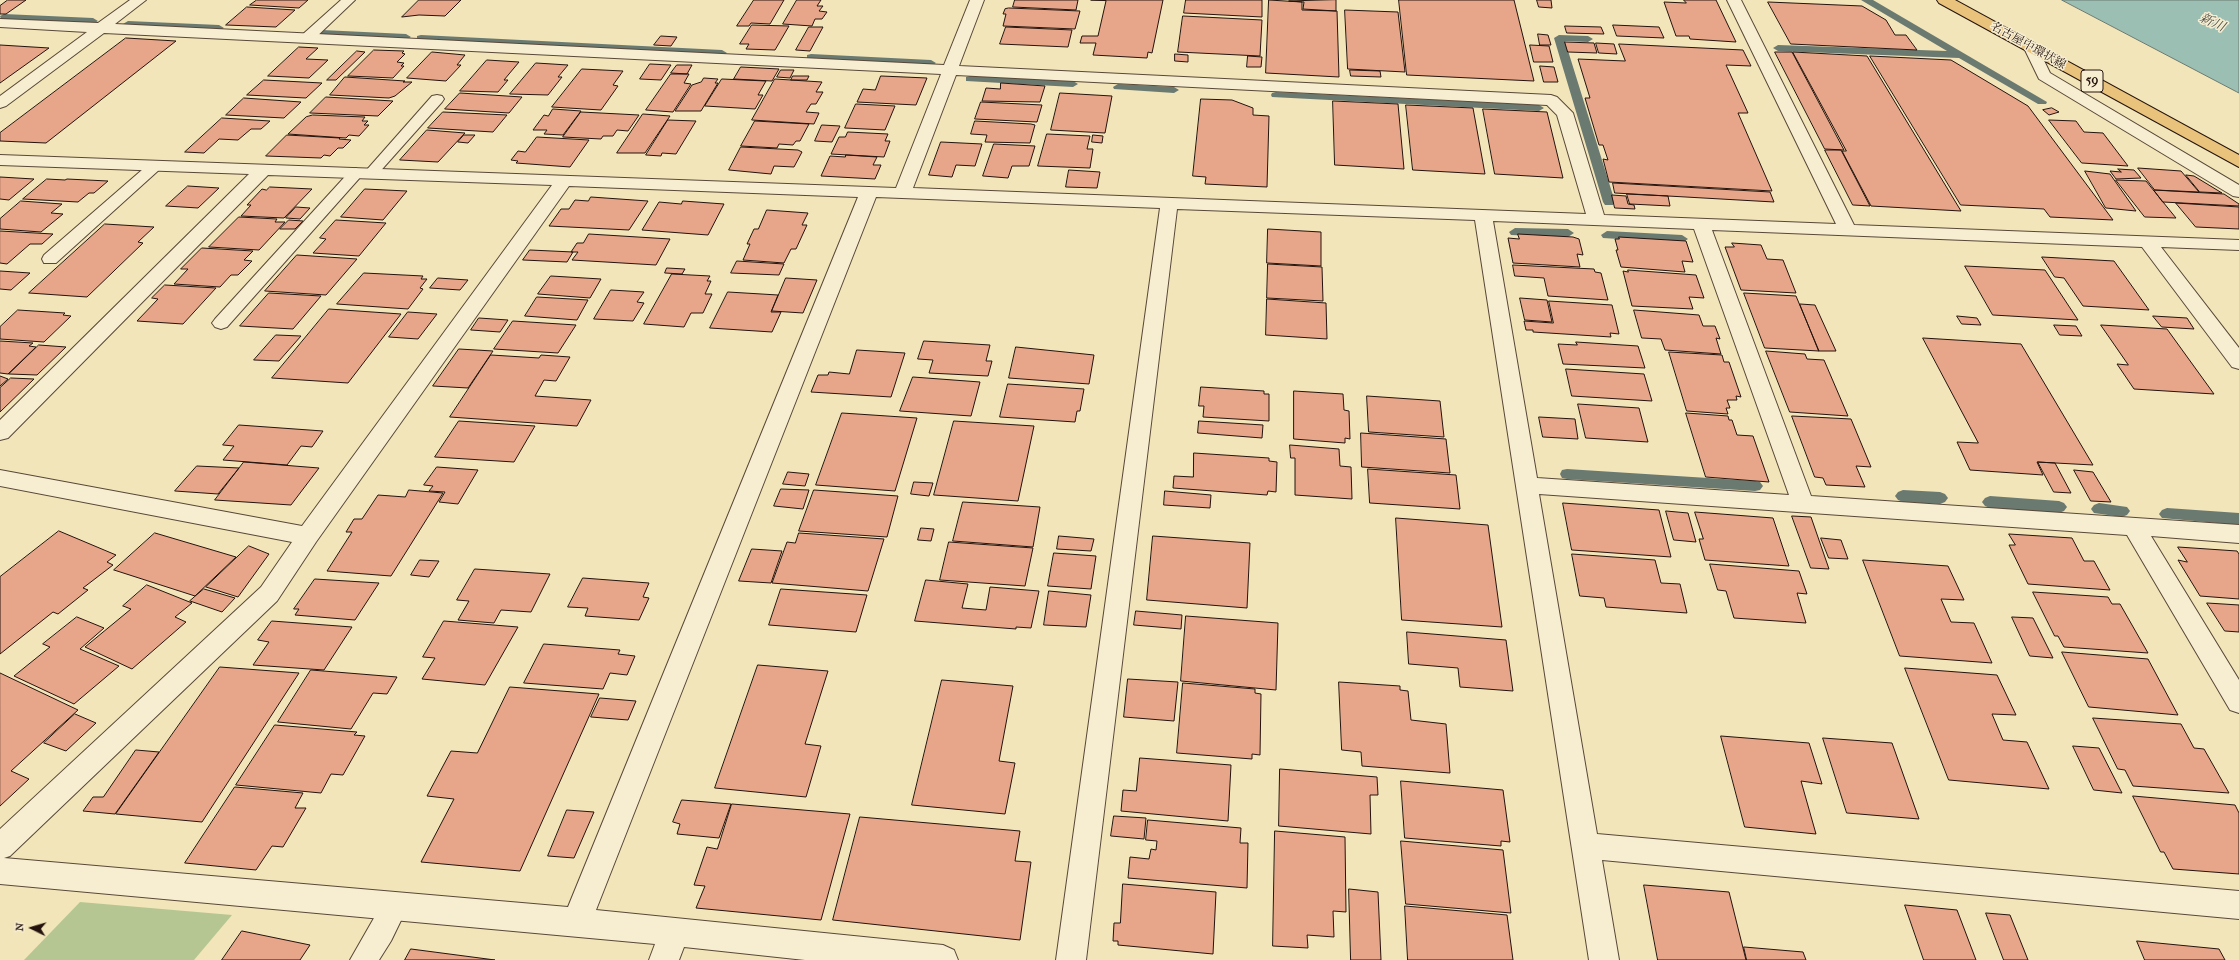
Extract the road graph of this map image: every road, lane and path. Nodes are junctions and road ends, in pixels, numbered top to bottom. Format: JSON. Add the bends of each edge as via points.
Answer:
{"nodes":[{"id":1,"x":138,"y":0,"type":"edge"},
{"id":2,"x":349,"y":0,"type":"edge"},
{"id":3,"x":977,"y":0,"type":"edge"},
{"id":4,"x":1734,"y":0,"type":"edge"},
{"id":5,"x":1944,"y":0,"type":"edge"},
{"id":6,"x":0,"y":23,"type":"edge"},
{"id":7,"x":101,"y":28,"type":"junction"},
{"id":8,"x":306,"y":38,"type":"junction"},
{"id":9,"x":2031,"y":48,"type":"junction"},
{"id":10,"x":950,"y":71,"type":"junction"},
{"id":11,"x":437,"y":99,"type":"dead end"},
{"id":12,"x":0,"y":103,"type":"edge"},
{"id":13,"x":0,"y":160,"type":"edge"},
{"id":14,"x":2239,"y":162,"type":"edge"},
{"id":15,"x":155,"y":166,"type":"junction"},
{"id":16,"x":263,"y":170,"type":"junction"},
{"id":17,"x":364,"y":173,"type":"junction"},
{"id":18,"x":564,"y":181,"type":"junction"},
{"id":19,"x":870,"y":192,"type":"junction"},
{"id":20,"x":2239,"y":192,"type":"edge"},
{"id":21,"x":903,"y":193,"type":"junction"},
{"id":22,"x":1169,"y":203,"type":"junction"},
{"id":23,"x":1483,"y":216,"type":"junction"},
{"id":24,"x":1596,"y":219,"type":"junction"},
{"id":25,"x":1702,"y":224,"type":"junction"},
{"id":26,"x":1847,"y":229,"type":"junction"},
{"id":27,"x":2147,"y":241,"type":"junction"},
{"id":28,"x":2239,"y":245,"type":"edge"},
{"id":29,"x":50,"y":260,"type":"dead end"},
{"id":30,"x":221,"y":323,"type":"dead end"},
{"id":31,"x":2239,"y":362,"type":"edge"},
{"id":32,"x":0,"y":433,"type":"edge"},
{"id":33,"x":0,"y":478,"type":"edge"},
{"id":34,"x":1527,"y":484,"type":"junction"},
{"id":35,"x":1803,"y":504,"type":"junction"},
{"id":36,"x":2134,"y":527,"type":"junction"},
{"id":37,"x":2239,"y":534,"type":"edge"},
{"id":38,"x":308,"y":536,"type":"junction"},
{"id":39,"x":2239,"y":702,"type":"edge"},
{"id":40,"x":1585,"y":846,"type":"junction"},
{"id":41,"x":0,"y":847,"type":"edge"},
{"id":42,"x":0,"y":870,"type":"edge"},
{"id":43,"x":2239,"y":905,"type":"edge"},
{"id":44,"x":395,"y":906,"type":"junction"},
{"id":45,"x":577,"y":922,"type":"junction"},
{"id":46,"x":674,"y":932,"type":"junction"},
{"id":47,"x":364,"y":960,"type":"edge"},
{"id":48,"x":664,"y":960,"type":"edge"},
{"id":49,"x":943,"y":960,"type":"edge"},
{"id":50,"x":1071,"y":960,"type":"edge"},
{"id":51,"x":1604,"y":960,"type":"edge"}],
"edges":[{"from":1,"to":7,"type":"street"},
{"from":2,"to":8,"type":"lane"},
{"from":3,"to":10,"type":"street"},
{"from":4,"to":26,"type":"street"},
{"from":5,"to":9,"type":"main road","name":"名古屋中環状線","number":"59"},
{"from":6,"to":7,"type":"street"},
{"from":7,"to":8,"type":"street"},
{"from":7,"to":12,"type":"street"},
{"from":8,"to":10,"type":"street"},
{"from":9,"to":14,"type":"main road","name":"名古屋中環状線","number":"59"},
{"from":9,"to":20,"type":"street","via":[[2044,76]]},
{"from":10,"to":21,"type":"street"},
{"from":10,"to":24,"type":"street","via":[[1551,100],[1565,113]]},
{"from":11,"to":17,"type":"lane"},
{"from":13,"to":15,"type":"street"},
{"from":15,"to":16,"type":"street"},
{"from":15,"to":29,"type":"lane"},
{"from":16,"to":17,"type":"street"},
{"from":16,"to":32,"type":"street"},
{"from":17,"to":18,"type":"street"},
{"from":17,"to":30,"type":"lane"},
{"from":18,"to":19,"type":"street"},
{"from":18,"to":38,"type":"street"},
{"from":19,"to":21,"type":"street"},
{"from":19,"to":45,"type":"street"},
{"from":21,"to":22,"type":"street"},
{"from":22,"to":23,"type":"street"},
{"from":22,"to":50,"type":"street"},
{"from":23,"to":24,"type":"street"},
{"from":23,"to":34,"type":"street"},
{"from":24,"to":25,"type":"street"},
{"from":25,"to":26,"type":"street"},
{"from":25,"to":35,"type":"street"},
{"from":26,"to":27,"type":"street"},
{"from":27,"to":28,"type":"street"},
{"from":27,"to":31,"type":"street"},
{"from":33,"to":38,"type":"street"},
{"from":34,"to":35,"type":"street"},
{"from":34,"to":40,"type":"street"},
{"from":35,"to":36,"type":"street"},
{"from":36,"to":37,"type":"street"},
{"from":36,"to":39,"type":"street"},
{"from":38,"to":41,"type":"street","via":[[269,594]]},
{"from":40,"to":43,"type":"street"},
{"from":40,"to":51,"type":"street"},
{"from":42,"to":44,"type":"street"},
{"from":44,"to":45,"type":"street"},
{"from":44,"to":47,"type":"lane"},
{"from":45,"to":46,"type":"street"},
{"from":46,"to":48,"type":"street"},
{"from":46,"to":49,"type":"street"}]}
